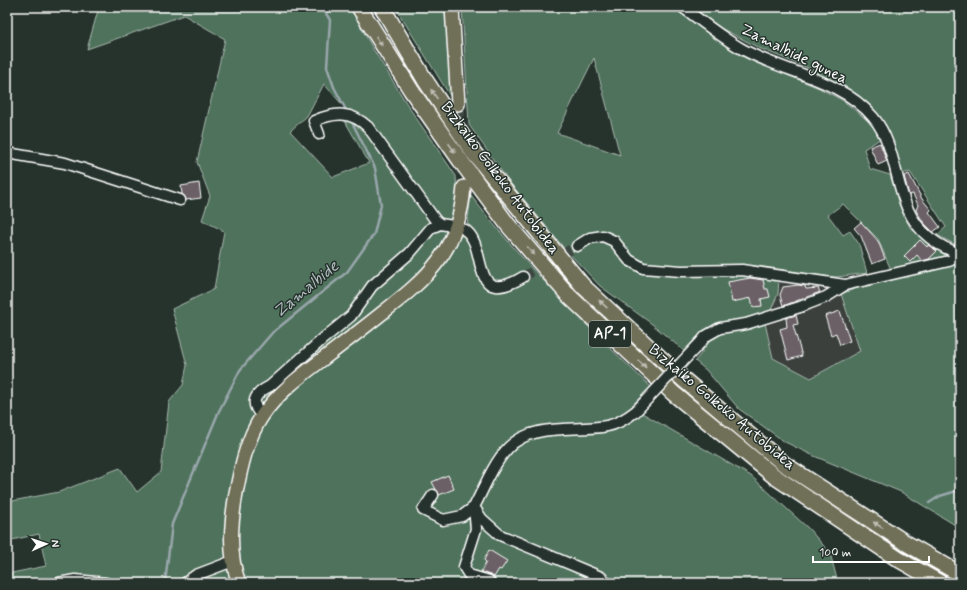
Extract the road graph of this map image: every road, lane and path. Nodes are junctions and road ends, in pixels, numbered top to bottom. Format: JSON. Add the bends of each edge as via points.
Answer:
{"nodes":[{"id":1,"x":359,"y":7,"type":"edge"},
{"id":2,"x":382,"y":7,"type":"edge"},
{"id":3,"x":452,"y":7,"type":"edge"},
{"id":4,"x":682,"y":7,"type":"edge"},
{"id":5,"x":458,"y":104,"type":"tunnel mouth"},
{"id":6,"x":319,"y":134,"type":"dead end"},
{"id":7,"x":7,"y":152,"type":"edge"},
{"id":8,"x":464,"y":187,"type":"tunnel mouth"},
{"id":9,"x":180,"y":200,"type":"dead end"},
{"id":10,"x":440,"y":224,"type":"junction"},
{"id":11,"x":453,"y":226,"type":"dead end"},
{"id":12,"x":465,"y":230,"type":"dead end"},
{"id":13,"x":577,"y":246,"type":"tunnel mouth"},
{"id":14,"x":958,"y":253,"type":"edge"},
{"id":15,"x":523,"y":278,"type":"tunnel mouth"},
{"id":16,"x":846,"y":284,"type":"junction"},
{"id":17,"x":262,"y":416,"type":"junction"},
{"id":18,"x":433,"y":496,"type":"dead end"},
{"id":19,"x":474,"y":507,"type":"junction"},
{"id":20,"x":233,"y":561,"type":"junction"},
{"id":21,"x":960,"y":574,"type":"edge"},
{"id":22,"x":489,"y":582,"type":"dead end"},
{"id":23,"x":59,"y":583,"type":"edge"},
{"id":24,"x":106,"y":583,"type":"edge"},
{"id":25,"x":185,"y":583,"type":"edge"},
{"id":26,"x":239,"y":583,"type":"edge"},
{"id":27,"x":606,"y":583,"type":"edge"},
{"id":28,"x":940,"y":583,"type":"edge"}],
"edges":[{"from":1,"to":28,"type":"highway","name":"Bizkaiko Golkoko Autobidea","number":"AP-1","one_way":true,"via":[[410,90],[460,160],[508,224],[569,296],[673,393],[774,476],[898,559]]},
{"from":21,"to":2,"type":"highway","name":"Bizkaiko Golkoko Autobidea","number":"AP-1","one_way":true,"via":[[906,543],[784,464],[684,380],[583,286],[473,152],[425,80]]},
{"from":3,"to":5,"type":"main road"},
{"from":4,"to":14,"type":"street","name":"Zamalbide gunea","via":[[742,49],[842,92],[861,106],[882,130],[908,212],[924,233],[935,242]]},
{"from":6,"to":10,"type":"street","via":[[314,121],[325,116],[348,114],[360,120],[368,127]]},
{"from":7,"to":9,"type":"street","via":[[65,163]]},
{"from":8,"to":17,"type":"main road","via":[[458,224],[445,251],[429,274],[287,388]]},
{"from":10,"to":11,"type":"street"},
{"from":10,"to":17,"type":"street","via":[[431,228],[410,253],[372,286],[351,316],[270,386],[260,391],[255,398],[255,405]]},
{"from":12,"to":15,"type":"street","via":[[477,244],[482,273],[490,283],[504,286]]},
{"from":13,"to":16,"type":"street","name":"Zamalbide gunea","via":[[590,238],[603,236],[614,241],[629,260],[644,268],[681,271],[742,270]]},
{"from":14,"to":16,"type":"street","name":"Zamalbide gunea","via":[[949,261]]},
{"from":16,"to":19,"type":"street","name":"Zamalbide gunea","bridge":true,"via":[[826,297],[800,307],[746,324],[720,328],[706,336],[636,411],[625,419],[607,426],[537,432],[516,442],[499,460]]},
{"from":17,"to":20,"type":"main road","via":[[246,451],[236,490],[232,522]]},
{"from":18,"to":19,"type":"street","via":[[423,510],[443,520],[462,516]]},
{"from":19,"to":22,"type":"street","via":[[476,529],[464,567],[469,575]]},
{"from":19,"to":27,"type":"street","via":[[500,534],[601,577]]},
{"from":20,"to":25,"type":"street","via":[[196,575]]},
{"from":20,"to":26,"type":"main road"},
{"from":23,"to":24,"type":"street","via":[[76,580]]}]}
